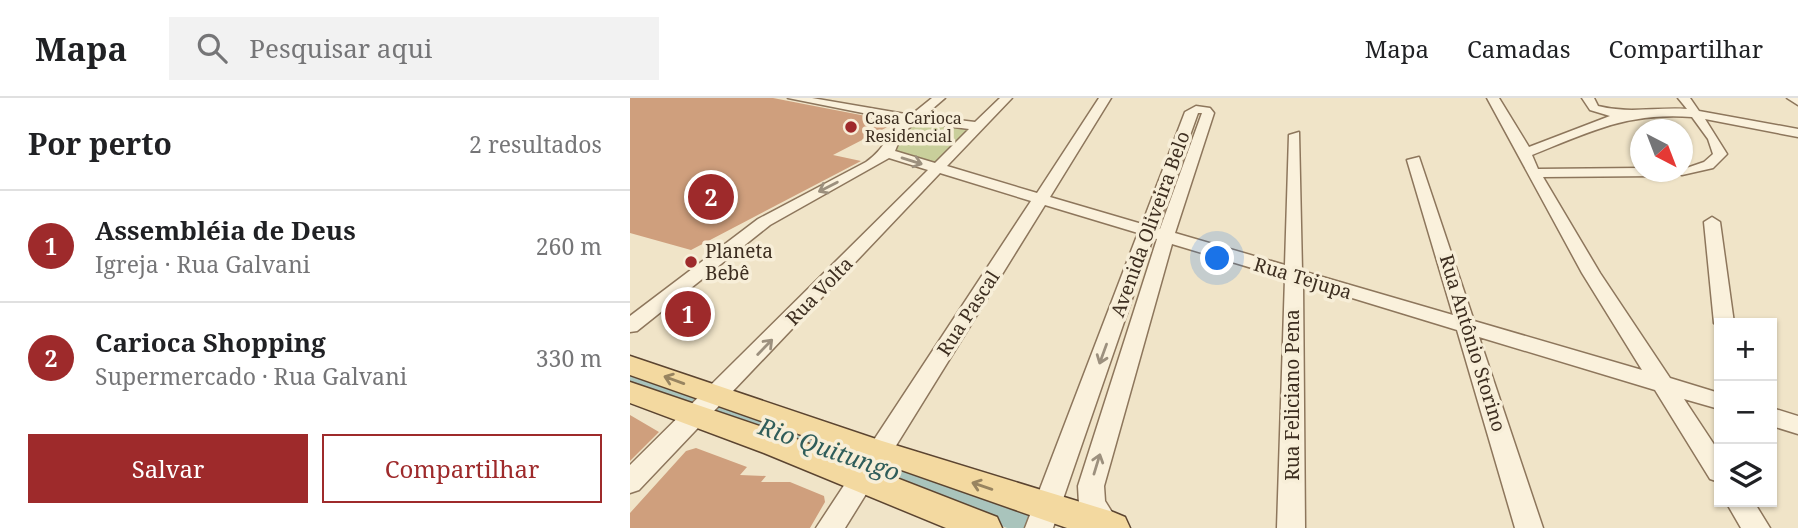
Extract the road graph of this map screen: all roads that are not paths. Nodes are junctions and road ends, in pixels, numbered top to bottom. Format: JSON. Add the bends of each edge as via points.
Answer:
{"nodes":[{"id":1,"x":794,"y":98,"type":"edge"},
{"id":2,"x":939,"y":98,"type":"edge"},
{"id":3,"x":1006,"y":98,"type":"edge"},
{"id":4,"x":1105,"y":98,"type":"edge"},
{"id":5,"x":1493,"y":98,"type":"edge"},
{"id":6,"x":1588,"y":98,"type":"edge"},
{"id":7,"x":1684,"y":98,"type":"edge"},
{"id":8,"x":1793,"y":98,"type":"edge"},
{"id":9,"x":1798,"y":102,"type":"edge"},
{"id":10,"x":1623,"y":116,"type":"junction"},
{"id":11,"x":1698,"y":116,"type":"junction"},
{"id":12,"x":911,"y":118,"type":"junction"},
{"id":13,"x":978,"y":126,"type":"junction"},
{"id":14,"x":1798,"y":133,"type":"edge"},
{"id":15,"x":1295,"y":135,"type":"dead end"},
{"id":16,"x":887,"y":153,"type":"junction"},
{"id":17,"x":1526,"y":153,"type":"junction"},
{"id":18,"x":1414,"y":160,"type":"dead end"},
{"id":19,"x":1693,"y":168,"type":"edge"},
{"id":20,"x":938,"y":169,"type":"junction"},
{"id":21,"x":1630,"y":172,"type":"edge"},
{"id":22,"x":1533,"y":173,"type":"junction"},
{"id":23,"x":1042,"y":199,"type":"junction"},
{"id":24,"x":1712,"y":222,"type":"dead end"},
{"id":25,"x":1156,"y":233,"type":"junction"},
{"id":26,"x":1293,"y":275,"type":"junction"},
{"id":27,"x":1723,"y":318,"type":"edge"},
{"id":28,"x":630,"y":326,"type":"edge"},
{"id":29,"x":1468,"y":326,"type":"junction"},
{"id":30,"x":630,"y":365,"type":"edge"},
{"id":31,"x":1660,"y":383,"type":"junction"},
{"id":32,"x":630,"y":392,"type":"edge"},
{"id":33,"x":1714,"y":399,"type":"edge"},
{"id":34,"x":707,"y":406,"type":"junction"},
{"id":35,"x":1777,"y":419,"type":"edge"},
{"id":36,"x":1798,"y":425,"type":"edge"},
{"id":37,"x":1714,"y":464,"type":"edge"},
{"id":38,"x":870,"y":465,"type":"junction"},
{"id":39,"x":630,"y":482,"type":"edge"},
{"id":40,"x":1742,"y":507,"type":"edge"},
{"id":41,"x":1043,"y":518,"type":"edge"},
{"id":42,"x":1110,"y":527,"type":"edge"},
{"id":43,"x":830,"y":528,"type":"edge"},
{"id":44,"x":985,"y":528,"type":"edge"},
{"id":45,"x":1291,"y":528,"type":"edge"},
{"id":46,"x":1529,"y":528,"type":"edge"},
{"id":47,"x":1756,"y":528,"type":"edge"}],
"edges":[{"from":1,"to":12,"type":"street"},
{"from":2,"to":12,"type":"street"},
{"from":3,"to":13,"type":"street","name":"Rua Volta"},
{"from":4,"to":23,"type":"street","name":"Rua Pascal"},
{"from":5,"to":17,"type":"street"},
{"from":6,"to":10,"type":"street","via":[[1594,108]]},
{"from":7,"to":11,"type":"street"},
{"from":8,"to":9,"type":"street"},
{"from":10,"to":11,"type":"street","via":[[1651,112]]},
{"from":10,"to":17,"type":"street"},
{"from":11,"to":14,"type":"street"},
{"from":11,"to":19,"type":"street","via":[[1720,154],[1710,164]]},
{"from":12,"to":13,"type":"street"},
{"from":12,"to":16,"type":"street","via":[[897,132]]},
{"from":13,"to":20,"type":"street","name":"Rua Volta"},
{"from":15,"to":26,"type":"street","name":"Rua Feliciano Pena"},
{"from":16,"to":20,"type":"street","name":"Rua Tejupa","one_way":true},
{"from":16,"to":28,"type":"street","one_way":true,"via":[[764,222]]},
{"from":17,"to":22,"type":"street"},
{"from":18,"to":29,"type":"street","name":"Rua Antônio Storino"},
{"from":20,"to":23,"type":"street","name":"Rua Tejupa"},
{"from":34,"to":20,"type":"street","name":"Rua Volta","one_way":true},
{"from":21,"to":22,"type":"street"},
{"from":22,"to":31,"type":"street"},
{"from":23,"to":25,"type":"street","name":"Rua Tejupa"},
{"from":23,"to":38,"type":"street","name":"Rua Pascal"},
{"from":24,"to":27,"type":"street"},
{"from":25,"to":25,"type":"street","name":"Avenida Oliveira Belo","via":[[1208,113],[1206,110],[1192,110]]},
{"from":25,"to":26,"type":"street","name":"Rua Tejupa"},
{"from":25,"to":41,"type":"street","name":"Avenida Oliveira Belo","one_way":true},
{"from":42,"to":25,"type":"street","name":"Avenida Oliveira Belo","one_way":true,"via":[[1092,504],[1091,486]]},
{"from":26,"to":29,"type":"street","name":"Rua Tejupa"},
{"from":26,"to":45,"type":"street","name":"Rua Feliciano Pena"},
{"from":29,"to":31,"type":"street","name":"Rua Tejupa"},
{"from":29,"to":46,"type":"street","name":"Rua Antônio Storino"},
{"from":34,"to":30,"type":"main road","one_way":true},
{"from":31,"to":33,"type":"street","name":"Rua Tejupa"},
{"from":31,"to":37,"type":"street"},
{"from":32,"to":34,"type":"main road"},
{"from":34,"to":38,"type":"main road"},
{"from":34,"to":39,"type":"street","name":"Rua Volta"},
{"from":35,"to":36,"type":"street"},
{"from":41,"to":38,"type":"main road","one_way":true},
{"from":38,"to":43,"type":"street","name":"Rua Pascal"},
{"from":38,"to":44,"type":"main road"},
{"from":40,"to":47,"type":"street"},
{"from":41,"to":42,"type":"main road"}]}
